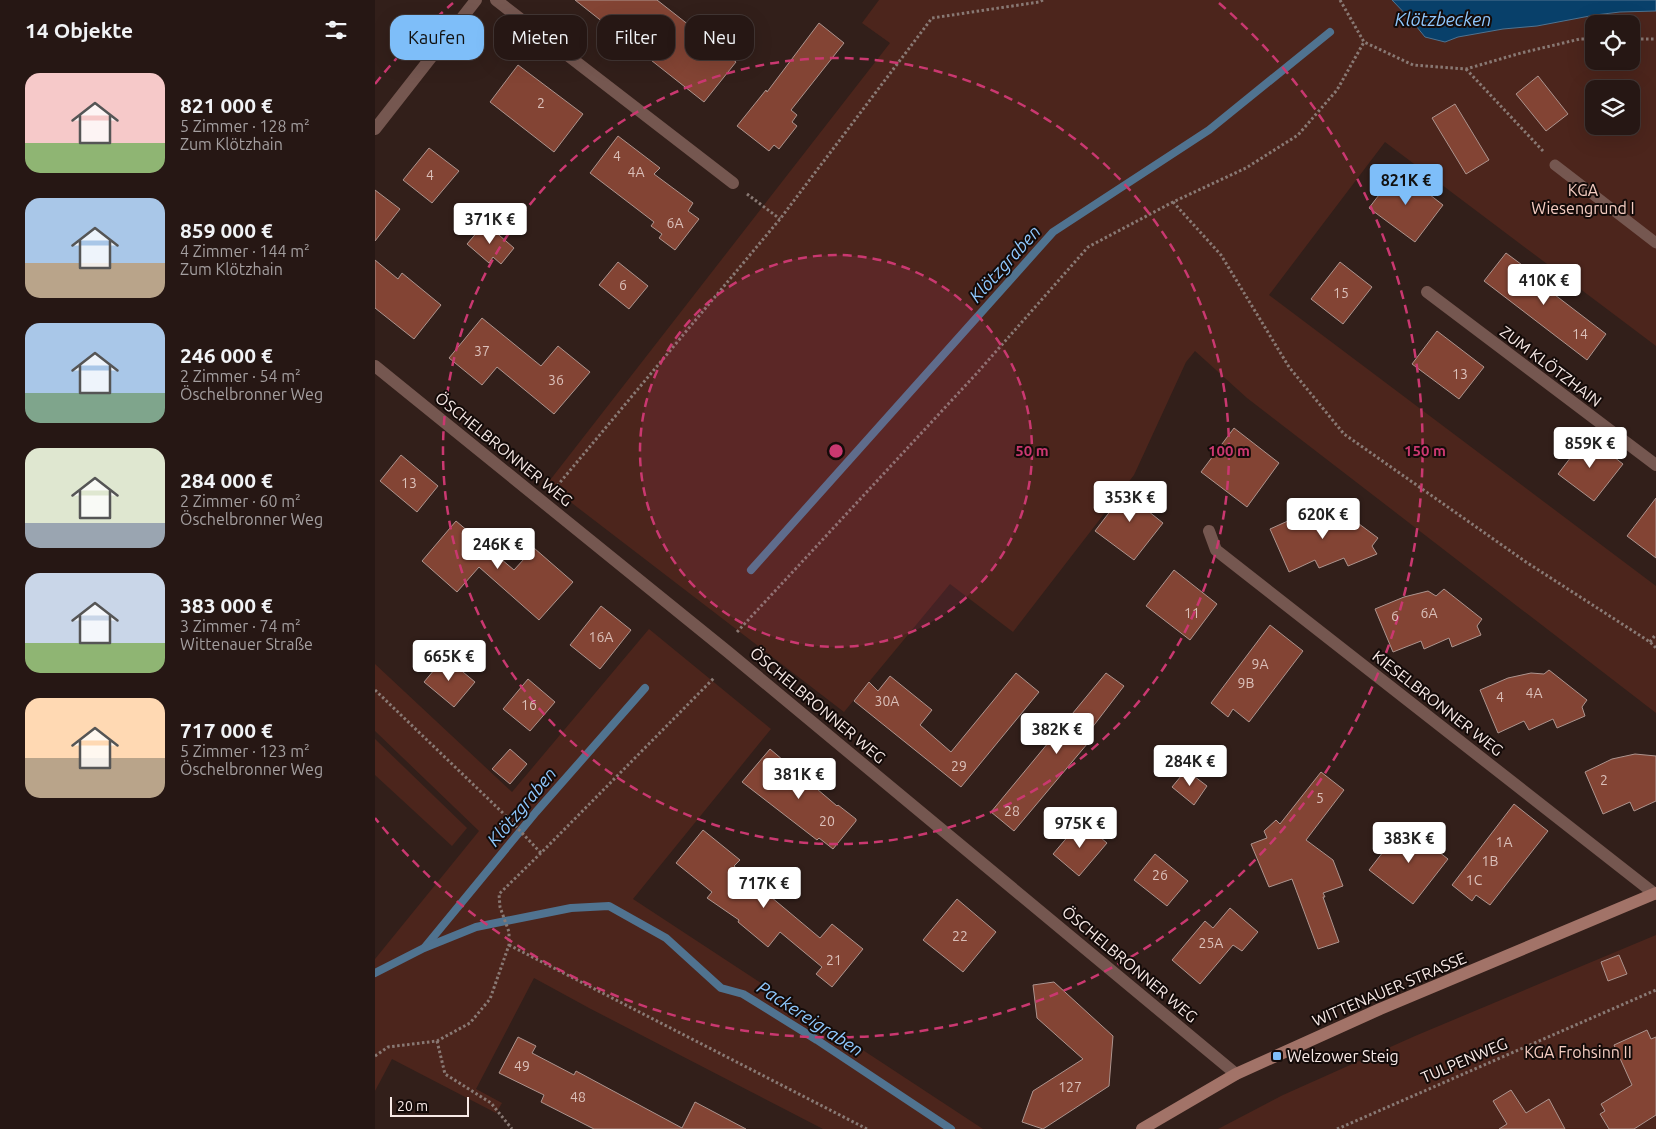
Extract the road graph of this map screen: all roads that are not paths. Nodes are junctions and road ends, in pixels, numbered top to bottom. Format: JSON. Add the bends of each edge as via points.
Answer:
{"nodes":[{"id":1,"x":476,"y":0,"type":"edge"},
{"id":2,"x":496,"y":0,"type":"edge"},
{"id":3,"x":375,"y":129,"type":"edge"},
{"id":4,"x":1555,"y":165,"type":"road end"},
{"id":5,"x":733,"y":183,"type":"road end"},
{"id":6,"x":1656,"y":243,"type":"edge"},
{"id":7,"x":1427,"y":292,"type":"dead end"},
{"id":8,"x":375,"y":366,"type":"edge"},
{"id":9,"x":1656,"y":465,"type":"edge"},
{"id":10,"x":1209,"y":531,"type":"dead end"},
{"id":11,"x":1655,"y":894,"type":"edge"},
{"id":12,"x":1236,"y":1074,"type":"junction"},
{"id":13,"x":1142,"y":1129,"type":"edge"}],
"edges":[{"from":1,"to":3,"type":"street"},
{"from":2,"to":5,"type":"street"},
{"from":4,"to":6,"type":"lane"},
{"from":7,"to":9,"type":"street","name":"ZUM KLÖTZHAIN"},
{"from":8,"to":12,"type":"street","name":"ÖSCHELBRONNER WEG","via":[[728,652]]},
{"from":10,"to":11,"type":"street","name":"KIESELBRONNER WEG","via":[[1216,550]]},
{"from":11,"to":12,"type":"street","name":"WITTENAUER STRASSE","via":[[1380,1009]]},
{"from":12,"to":13,"type":"street","name":"WITTENAUER STRASSE"}]}
